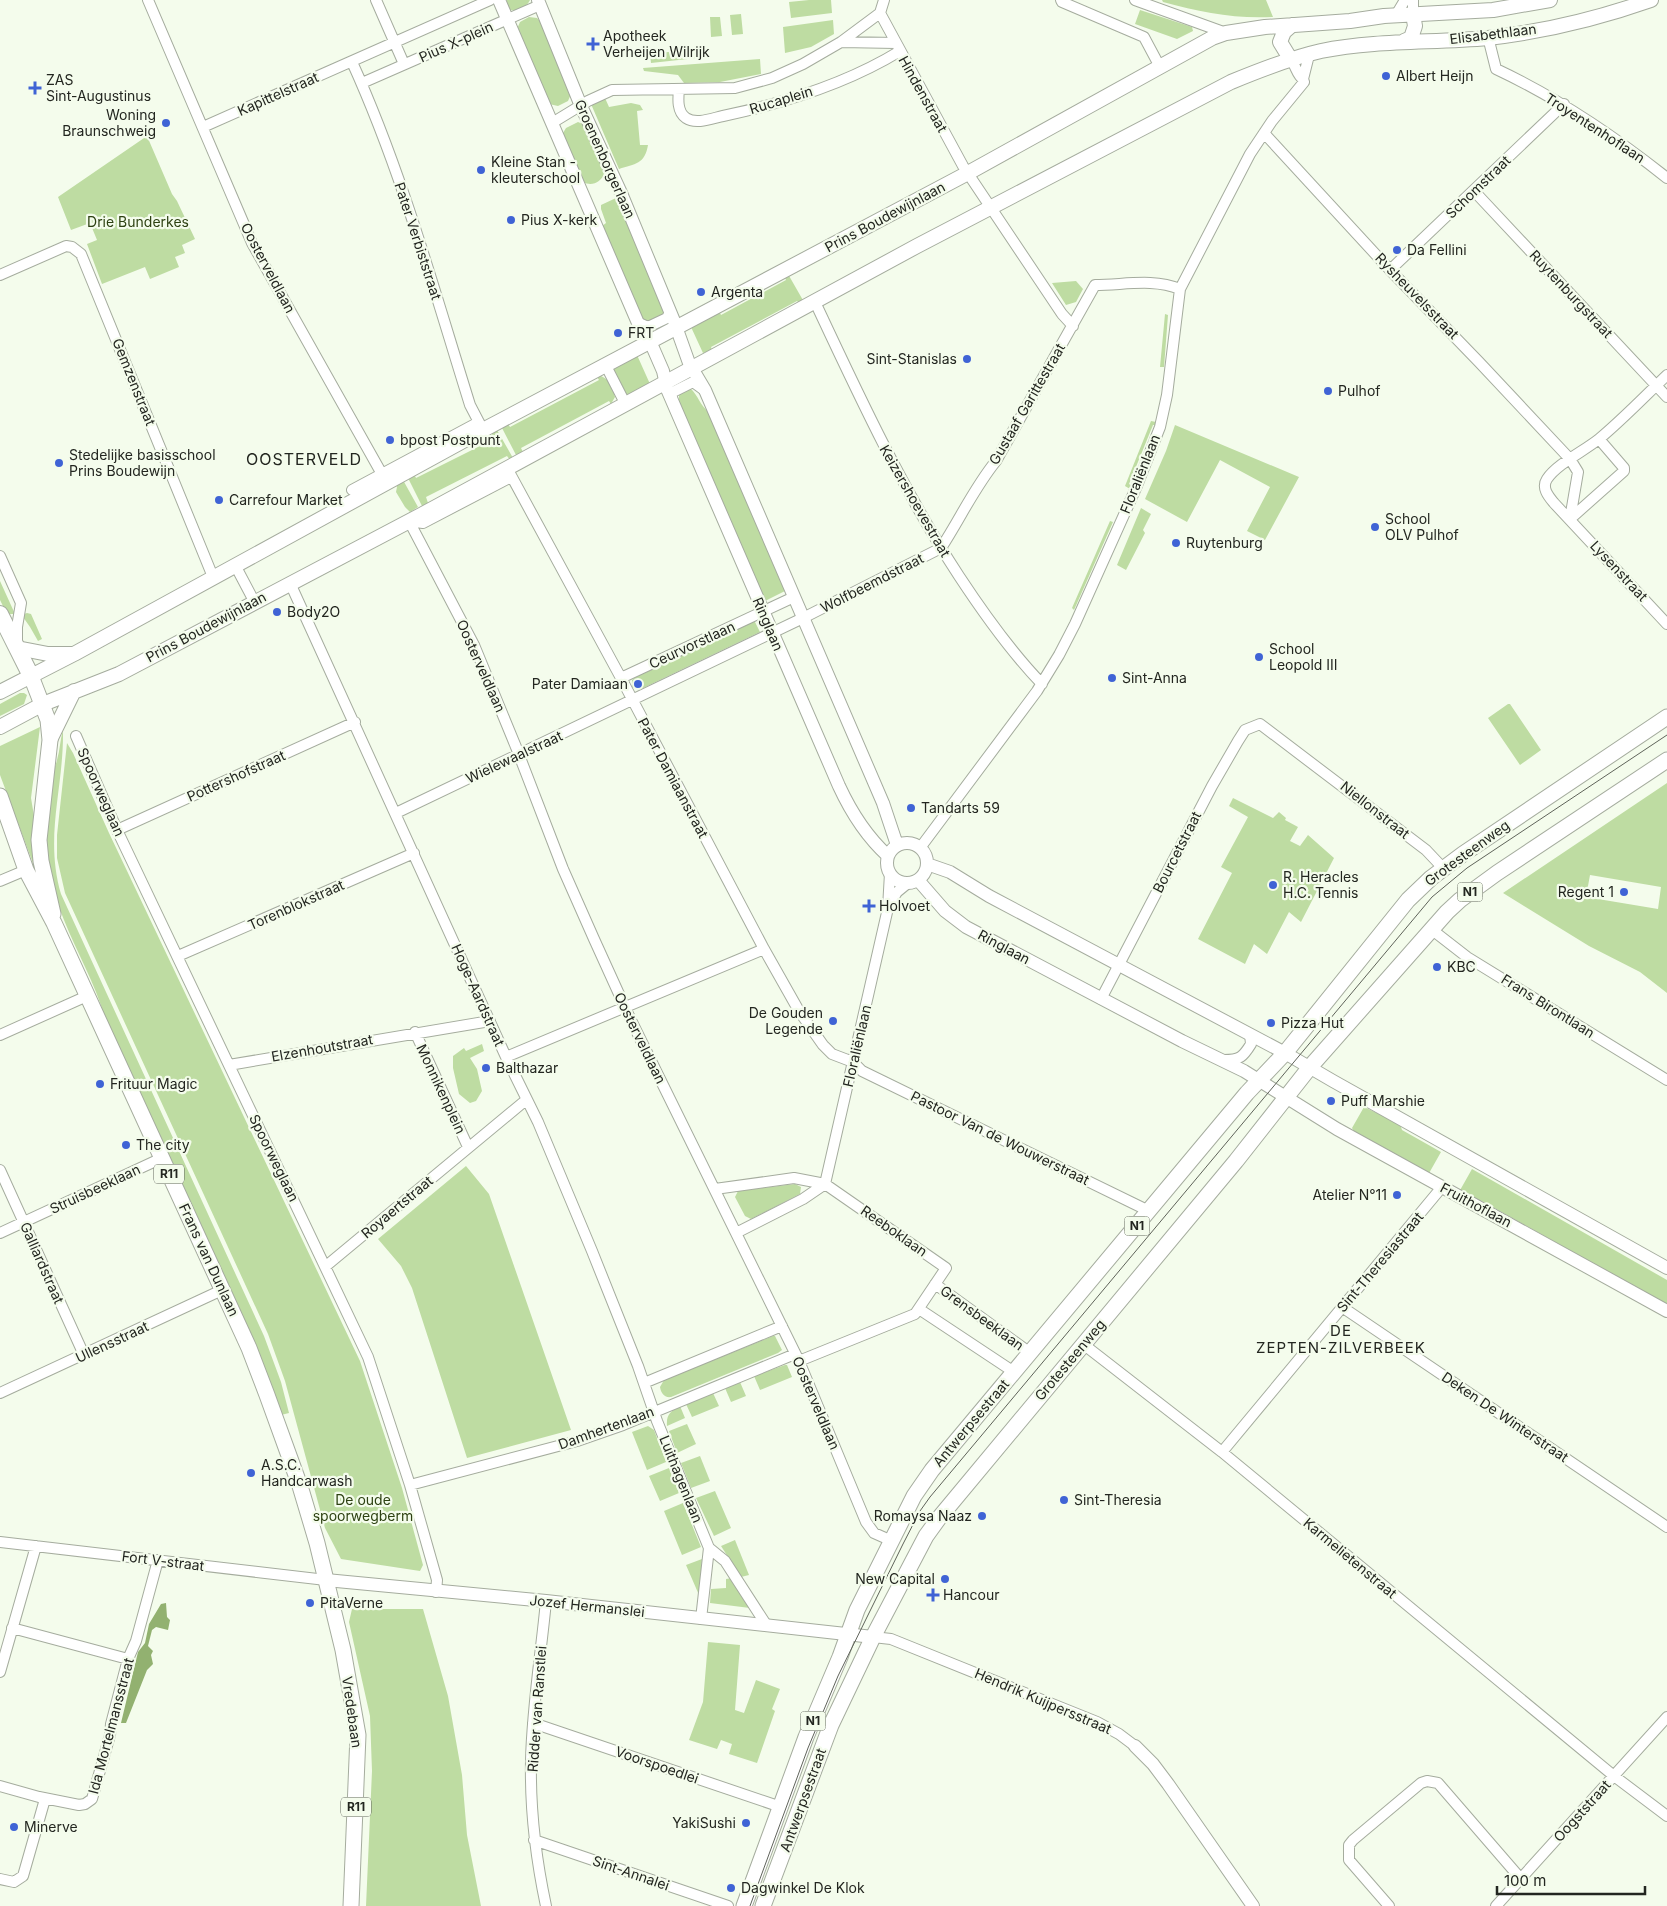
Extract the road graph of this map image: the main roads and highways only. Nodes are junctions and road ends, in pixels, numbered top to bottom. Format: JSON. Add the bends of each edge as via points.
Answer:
{"nodes":[{"id":1,"x":1550,"y":0,"type":"edge"},
{"id":2,"x":1651,"y":0,"type":"edge"},
{"id":3,"x":1413,"y":7,"type":"edge"},
{"id":4,"x":1396,"y":15,"type":"joint"},
{"id":5,"x":1292,"y":26,"type":"junction"},
{"id":6,"x":1404,"y":41,"type":"junction"},
{"id":7,"x":1331,"y":50,"type":"joint"},
{"id":8,"x":1291,"y":60,"type":"junction"},
{"id":9,"x":0,"y":614,"type":"edge"},
{"id":10,"x":18,"y":648,"type":"junction"},
{"id":11,"x":74,"y":654,"type":"junction"},
{"id":12,"x":31,"y":676,"type":"junction"},
{"id":13,"x":74,"y":691,"type":"junction"},
{"id":14,"x":0,"y":692,"type":"edge"},
{"id":15,"x":43,"y":704,"type":"junction"},
{"id":16,"x":1667,"y":716,"type":"edge"},
{"id":17,"x":0,"y":726,"type":"edge"},
{"id":18,"x":50,"y":740,"type":"junction"},
{"id":19,"x":1667,"y":760,"type":"edge"},
{"id":20,"x":0,"y":796,"type":"edge"},
{"id":21,"x":54,"y":923,"type":"junction"},
{"id":22,"x":1014,"y":1372,"type":"joint"},
{"id":23,"x":326,"y":1580,"type":"joint"},
{"id":24,"x":873,"y":1637,"type":"joint"},
{"id":25,"x":351,"y":1906,"type":"edge"},
{"id":26,"x":744,"y":1906,"type":"edge"},
{"id":27,"x":763,"y":1906,"type":"edge"}],
"edges":[{"from":1,"to":3,"type":"main road","name":"Elisabethlaan","via":[[1493,10]]},
{"from":2,"to":6,"type":"main road","name":"Elisabethlaan","via":[[1627,9],[1526,32],[1488,38]]},
{"from":3,"to":4,"type":"main road","name":"Elisabethlaan"},
{"from":3,"to":6,"type":"main road","via":[[1415,26],[1411,38]]},
{"from":4,"to":5,"type":"main road","name":"Prins Boudewijnlaan"},
{"from":5,"to":8,"type":"main road","via":[[1284,32],[1280,42]]},
{"from":5,"to":11,"type":"main road","name":"Prins Boudewijnlaan","via":[[1265,27],[1212,38],[968,173],[606,366],[481,426],[384,478]]},
{"from":6,"to":7,"type":"main road","name":"Elisabethlaan"},
{"from":7,"to":8,"type":"main road","name":"Prins Boudewijnlaan"},
{"from":8,"to":13,"type":"main road","name":"Prins Boudewijnlaan","via":[[1231,82],[625,403],[509,472],[118,674]]},
{"from":9,"to":10,"type":"highway","number":"R11"},
{"from":10,"to":11,"type":"main road","via":[[48,654]]},
{"from":10,"to":12,"type":"highway","number":"R11"},
{"from":11,"to":12,"type":"main road","name":"Prins Boudewijnlaan"},
{"from":12,"to":14,"type":"main road","name":"Prins Boudewijnlaan"},
{"from":12,"to":15,"type":"main road","name":"Frans van Dunlaan","number":"R11"},
{"from":13,"to":15,"type":"main road","name":"Prins Boudewijnlaan"},
{"from":13,"to":18,"type":"main road"},
{"from":15,"to":17,"type":"main road","name":"Prins Boudewijnlaan"},
{"from":15,"to":18,"type":"main road","name":"Frans van Dunlaan","number":"R11"},
{"from":16,"to":22,"type":"main road","name":"Grotesteenweg","number":"N1","via":[[1443,868],[1408,900],[1285,1053]]},
{"from":18,"to":21,"type":"main road","name":"Frans van Dunlaan","number":"R11","via":[[40,840],[41,861]]},
{"from":19,"to":24,"type":"main road","name":"Grotesteenweg","number":"N1","via":[[1466,896],[1431,929],[1310,1067],[926,1536]]},
{"from":20,"to":21,"type":"main road","name":"Frans van Dunlaan","number":"R11","via":[[26,870]]},
{"from":21,"to":23,"type":"main road","name":"Frans van Dunlaan","number":"R11","via":[[249,1348],[303,1496]]},
{"from":22,"to":26,"type":"main road","name":"Antwerpsestraat","number":"N1","via":[[914,1496],[857,1610]]},
{"from":23,"to":25,"type":"main road","name":"Vredebaan","number":"R11","via":[[358,1734]]},
{"from":24,"to":27,"type":"main road","name":"Antwerpsestraat","number":"N1","via":[[825,1739]]}]}
